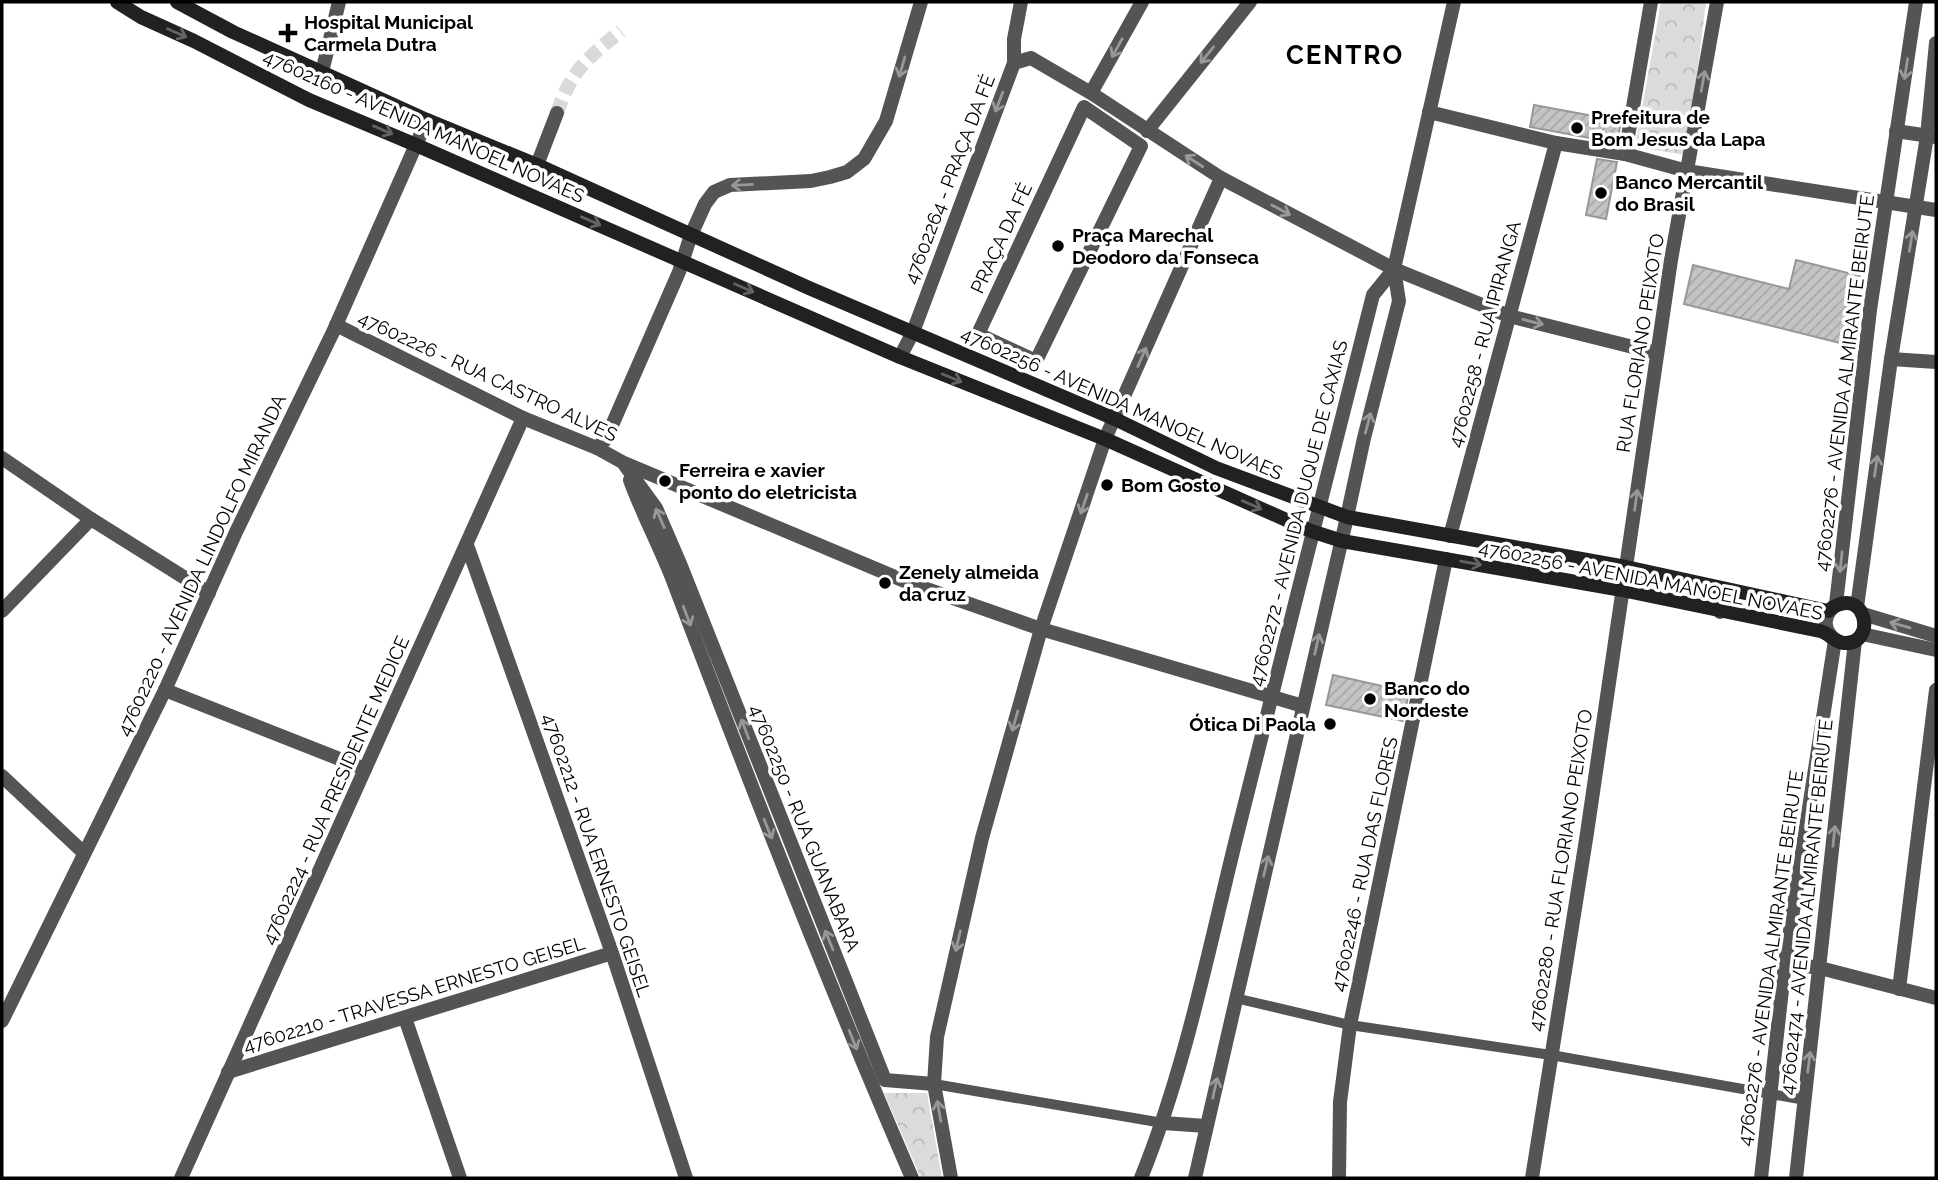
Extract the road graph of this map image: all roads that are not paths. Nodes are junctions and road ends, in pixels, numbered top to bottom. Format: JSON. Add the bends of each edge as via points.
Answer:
{"nodes":[{"id":1,"x":117,"y":2,"type":"edge"},
{"id":2,"x":177,"y":2,"type":"edge"},
{"id":3,"x":339,"y":2,"type":"edge"},
{"id":4,"x":921,"y":2,"type":"edge"},
{"id":5,"x":1021,"y":2,"type":"edge"},
{"id":6,"x":1142,"y":2,"type":"edge"},
{"id":7,"x":1250,"y":2,"type":"edge"},
{"id":8,"x":1454,"y":2,"type":"edge"},
{"id":9,"x":1651,"y":2,"type":"edge"},
{"id":10,"x":1717,"y":2,"type":"edge"},
{"id":11,"x":1916,"y":2,"type":"edge"},
{"id":12,"x":1936,"y":43,"type":"edge"},
{"id":13,"x":1014,"y":63,"type":"junction"},
{"id":14,"x":323,"y":72,"type":"junction"},
{"id":15,"x":1091,"y":93,"type":"junction"},
{"id":16,"x":1429,"y":112,"type":"junction"},
{"id":17,"x":557,"y":113,"type":"tunnel mouth"},
{"id":18,"x":1093,"y":113,"type":"joint"},
{"id":19,"x":427,"y":120,"type":"junction"},
{"id":20,"x":1147,"y":131,"type":"junction"},
{"id":21,"x":1896,"y":131,"type":"junction"},
{"id":22,"x":1931,"y":136,"type":"edge"},
{"id":23,"x":1556,"y":143,"type":"junction"},
{"id":24,"x":416,"y":145,"type":"junction"},
{"id":25,"x":1625,"y":155,"type":"junction"},
{"id":26,"x":537,"y":165,"type":"junction"},
{"id":27,"x":1687,"y":171,"type":"junction"},
{"id":28,"x":1221,"y":178,"type":"junction"},
{"id":29,"x":1885,"y":204,"type":"junction"},
{"id":30,"x":1916,"y":208,"type":"junction"},
{"id":31,"x":1936,"y":210,"type":"edge"},
{"id":32,"x":691,"y":235,"type":"junction"},
{"id":33,"x":681,"y":261,"type":"junction"},
{"id":34,"x":1394,"y":269,"type":"junction"},
{"id":35,"x":1508,"y":316,"type":"junction"},
{"id":36,"x":336,"y":325,"type":"junction"},
{"id":37,"x":913,"y":332,"type":"junction"},
{"id":38,"x":1657,"y":353,"type":"junction"},
{"id":39,"x":900,"y":358,"type":"junction"},
{"id":40,"x":1891,"y":359,"type":"junction"},
{"id":41,"x":1936,"y":362,"type":"edge"},
{"id":42,"x":523,"y":418,"type":"junction"},
{"id":43,"x":1115,"y":419,"type":"junction"},
{"id":44,"x":1105,"y":439,"type":"junction"},
{"id":45,"x":597,"y":448,"type":"junction"},
{"id":46,"x":2,"y":458,"type":"edge"},
{"id":47,"x":624,"y":463,"type":"junction"},
{"id":48,"x":1318,"y":508,"type":"junction"},
{"id":49,"x":1348,"y":517,"type":"junction"},
{"id":50,"x":91,"y":519,"type":"junction"},
{"id":51,"x":1311,"y":531,"type":"junction"},
{"id":52,"x":1450,"y":536,"type":"junction"},
{"id":53,"x":1342,"y":541,"type":"junction"},
{"id":54,"x":467,"y":545,"type":"junction"},
{"id":55,"x":1446,"y":559,"type":"junction"},
{"id":56,"x":1626,"y":567,"type":"junction"},
{"id":57,"x":1723,"y":589,"type":"junction"},
{"id":58,"x":1622,"y":590,"type":"junction"},
{"id":59,"x":209,"y":593,"type":"junction"},
{"id":60,"x":1832,"y":608,"type":"junction"},
{"id":61,"x":1860,"y":610,"type":"junction"},
{"id":62,"x":2,"y":611,"type":"edge"},
{"id":63,"x":1720,"y":612,"type":"junction"},
{"id":64,"x":1041,"y":629,"type":"junction"},
{"id":65,"x":1936,"y":636,"type":"edge"},
{"id":66,"x":1831,"y":637,"type":"junction"},
{"id":67,"x":1859,"y":637,"type":"junction"},
{"id":68,"x":1936,"y":649,"type":"edge"},
{"id":69,"x":165,"y":690,"type":"junction"},
{"id":70,"x":1936,"y":690,"type":"edge"},
{"id":71,"x":1272,"y":696,"type":"junction"},
{"id":72,"x":1303,"y":706,"type":"junction"},
{"id":73,"x":365,"y":769,"type":"junction"},
{"id":74,"x":2,"y":776,"type":"edge"},
{"id":75,"x":84,"y":853,"type":"junction"},
{"id":76,"x":612,"y":953,"type":"junction"},
{"id":77,"x":1785,"y":963,"type":"junction"},
{"id":78,"x":1820,"y":968,"type":"junction"},
{"id":79,"x":1899,"y":989,"type":"junction"},
{"id":80,"x":1235,"y":998,"type":"junction"},
{"id":81,"x":1936,"y":998,"type":"edge"},
{"id":82,"x":405,"y":1017,"type":"junction"},
{"id":83,"x":2,"y":1021,"type":"edge"},
{"id":84,"x":1350,"y":1025,"type":"junction"},
{"id":85,"x":1551,"y":1055,"type":"junction"},
{"id":86,"x":228,"y":1072,"type":"junction"},
{"id":87,"x":878,"y":1082,"type":"junction"},
{"id":88,"x":934,"y":1084,"type":"junction"},
{"id":89,"x":1769,"y":1095,"type":"junction"},
{"id":90,"x":1805,"y":1100,"type":"junction"},
{"id":91,"x":1163,"y":1123,"type":"junction"},
{"id":92,"x":1206,"y":1126,"type":"junction"},
{"id":93,"x":181,"y":1178,"type":"edge"},
{"id":94,"x":460,"y":1178,"type":"edge"},
{"id":95,"x":686,"y":1178,"type":"edge"},
{"id":96,"x":912,"y":1178,"type":"edge"},
{"id":97,"x":951,"y":1178,"type":"edge"},
{"id":98,"x":1141,"y":1178,"type":"edge"},
{"id":99,"x":1195,"y":1178,"type":"edge"},
{"id":100,"x":1339,"y":1178,"type":"edge"},
{"id":101,"x":1532,"y":1178,"type":"edge"},
{"id":102,"x":1761,"y":1178,"type":"edge"},
{"id":103,"x":1796,"y":1178,"type":"edge"}],
"edges":[{"from":1,"to":24,"type":"main road","name":"47602160 - AVENIDA MANOEL NOVAES","one_way":true,"via":[[309,100]]},
{"from":2,"to":14,"type":"main road","name":"47602256 - AVENIDA MANOEL NOVAES"},
{"from":3,"to":14,"type":"street"},
{"from":4,"to":32,"type":"street","one_way":true,"via":[[886,121],[864,159],[847,172],[830,177],[730,185],[714,192]]},
{"from":5,"to":13,"type":"street"},
{"from":6,"to":15,"type":"street","one_way":true},
{"from":7,"to":20,"type":"street","one_way":true},
{"from":8,"to":16,"type":"street","name":"47602272 - AVENIDA DUQUE DE CAXIAS"},
{"from":9,"to":25,"type":"street"},
{"from":27,"to":10,"type":"street","name":"RUA FLORIANO PEIXOTO","one_way":true},
{"from":11,"to":21,"type":"street","name":"47602276 - AVENIDA ALMIRANTE BEIRUTE","one_way":true},
{"from":12,"to":22,"type":"street"},
{"from":13,"to":15,"type":"street","name":"47602264 - PRAÇA DA FÉ","via":[[1031,58]]},
{"from":13,"to":37,"type":"street","name":"47602264 - PRAÇA DA FÉ","one_way":true},
{"from":14,"to":19,"type":"main road","name":"47602256 - AVENIDA MANOEL NOVAES"},
{"from":15,"to":20,"type":"street","name":"47602264 - PRAÇA DA FÉ"},
{"from":16,"to":23,"type":"street"},
{"from":16,"to":34,"type":"street","name":"47602272 - AVENIDA DUQUE DE CAXIAS"},
{"from":17,"to":26,"type":"street"},
{"from":18,"to":18,"type":"street","name":"PRAÇA DA FÉ","via":[[1141,146],[1036,361],[978,334],[1084,107]]},
{"from":19,"to":24,"type":"street","name":"47602220 - AVENIDA LINDOLFO MIRANDA"},
{"from":19,"to":26,"type":"main road","name":"47602256 - AVENIDA MANOEL NOVAES"},
{"from":28,"to":20,"type":"street","name":"47602264 - PRAÇA DA FÉ","one_way":true},
{"from":21,"to":22,"type":"street"},
{"from":21,"to":29,"type":"street","name":"47602276 - AVENIDA ALMIRANTE BEIRUTE"},
{"from":22,"to":30,"type":"street"},
{"from":23,"to":25,"type":"street"},
{"from":23,"to":35,"type":"street","name":"47602258 - RUA IPIRANGA"},
{"from":24,"to":33,"type":"main road","name":"47602160 - AVENIDA MANOEL NOVAES","one_way":true},
{"from":24,"to":36,"type":"street","name":"47602220 - AVENIDA LINDOLFO MIRANDA"},
{"from":25,"to":27,"type":"street"},
{"from":26,"to":32,"type":"main road","name":"47602256 - AVENIDA MANOEL NOVAES"},
{"from":27,"to":29,"type":"street"},
{"from":27,"to":38,"type":"street","name":"RUA FLORIANO PEIXOTO"},
{"from":28,"to":34,"type":"street","name":"47602264 - PRAÇA DA FÉ","one_way":true},
{"from":43,"to":28,"type":"street","one_way":true},
{"from":29,"to":30,"type":"street"},
{"from":29,"to":60,"type":"street","name":"47602276 - AVENIDA ALMIRANTE BEIRUTE","one_way":true},
{"from":30,"to":31,"type":"street"},
{"from":40,"to":30,"type":"street","one_way":true},
{"from":32,"to":33,"type":"street"},
{"from":32,"to":37,"type":"main road","name":"47602256 - AVENIDA MANOEL NOVAES"},
{"from":33,"to":39,"type":"main road","name":"47602256 - AVENIDA MANOEL NOVAES","one_way":true},
{"from":33,"to":45,"type":"street"},
{"from":34,"to":35,"type":"street","name":"47602264 - PRAÇA DA FÉ"},
{"from":34,"to":48,"type":"street","name":"47602272 - AVENIDA DUQUE DE CAXIAS","via":[[1373,295]]},
{"from":49,"to":34,"type":"street","name":"47602272 - AVENIDA DUQUE DE CAXIAS","one_way":true,"via":[[1399,301]]},
{"from":35,"to":38,"type":"street","name":"47602264 - PRAÇA DA FÉ","one_way":true},
{"from":35,"to":52,"type":"street","name":"47602258 - RUA IPIRANGA"},
{"from":36,"to":42,"type":"street","name":"47602226 - RUA CASTRO ALVES"},
{"from":36,"to":59,"type":"street","name":"47602220 - AVENIDA LINDOLFO MIRANDA"},
{"from":37,"to":39,"type":"street","name":"47602264 - PRAÇA DA FÉ"},
{"from":37,"to":43,"type":"main road","name":"47602256 - AVENIDA MANOEL NOVAES"},
{"from":56,"to":38,"type":"street","name":"RUA FLORIANO PEIXOTO","one_way":true},
{"from":39,"to":44,"type":"main road","name":"47602256 - AVENIDA MANOEL NOVAES","one_way":true},
{"from":40,"to":41,"type":"street"},
{"from":61,"to":40,"type":"street","one_way":true},
{"from":42,"to":45,"type":"street","name":"47602226 - RUA CASTRO ALVES"},
{"from":42,"to":54,"type":"street","name":"47602224 - RUA PRESIDENTE MEDICE"},
{"from":43,"to":44,"type":"street"},
{"from":43,"to":48,"type":"main road","name":"47602256 - AVENIDA MANOEL NOVAES","via":[[1216,468]]},
{"from":44,"to":51,"type":"main road","name":"47602256 - AVENIDA MANOEL NOVAES","one_way":true},
{"from":44,"to":64,"type":"street","one_way":true},
{"from":45,"to":47,"type":"street","name":"47602226 - RUA CASTRO ALVES"},
{"from":46,"to":50,"type":"street"},
{"from":47,"to":64,"type":"street","name":"47602226 - RUA CASTRO ALVES","via":[[907,582]]},
{"from":47,"to":87,"type":"street","via":[[764,821]]},
{"from":48,"to":49,"type":"main road","name":"47602256 - AVENIDA MANOEL NOVAES"},
{"from":48,"to":51,"type":"street","name":"47602272 - AVENIDA DUQUE DE CAXIAS"},
{"from":49,"to":52,"type":"main road","name":"47602256 - AVENIDA MANOEL NOVAES"},
{"from":49,"to":53,"type":"street","name":"47602272 - AVENIDA DUQUE DE CAXIAS"},
{"from":50,"to":59,"type":"street"},
{"from":50,"to":62,"type":"street"},
{"from":51,"to":53,"type":"main road","name":"47602256 - AVENIDA MANOEL NOVAES"},
{"from":51,"to":71,"type":"street","name":"47602272 - AVENIDA DUQUE DE CAXIAS"},
{"from":52,"to":56,"type":"main road","name":"47602256 - AVENIDA MANOEL NOVAES"},
{"from":53,"to":55,"type":"main road","name":"47602256 - AVENIDA MANOEL NOVAES"},
{"from":72,"to":53,"type":"street","name":"47602272 - AVENIDA DUQUE DE CAXIAS","one_way":true},
{"from":54,"to":73,"type":"street","name":"47602224 - RUA PRESIDENTE MEDICE"},
{"from":54,"to":76,"type":"street","name":"47602212 - RUA ERNESTO GEISEL"},
{"from":55,"to":58,"type":"main road","name":"47602256 - AVENIDA MANOEL NOVAES","one_way":true},
{"from":55,"to":84,"type":"street","name":"47602246 - RUA DAS FLORES"},
{"from":56,"to":57,"type":"main road","name":"47602256 - AVENIDA MANOEL NOVAES"},
{"from":56,"to":58,"type":"street","name":"47602280 - RUA FLORIANO PEIXOTO"},
{"from":57,"to":60,"type":"main road","name":"47602256 - AVENIDA MANOEL NOVAES"},
{"from":57,"to":63,"type":"street"},
{"from":58,"to":63,"type":"main road","name":"47602256 - AVENIDA MANOEL NOVAES"},
{"from":58,"to":85,"type":"street","name":"47602280 - RUA FLORIANO PEIXOTO"},
{"from":59,"to":69,"type":"street","name":"47602220 - AVENIDA LINDOLFO MIRANDA"},
{"from":60,"to":61,"type":"main road","name":"47602256 - AVENIDA MANOEL NOVAES","via":[[1848,603]]},
{"from":60,"to":66,"type":"street","name":"47602276 - AVENIDA ALMIRANTE BEIRUTE","via":[[1824,622]]},
{"from":65,"to":61,"type":"street","one_way":true},
{"from":61,"to":67,"type":"main road","via":[[1865,624]]},
{"from":63,"to":66,"type":"main road","name":"47602256 - AVENIDA MANOEL NOVAES"},
{"from":64,"to":71,"type":"street","name":"47602226 - RUA CASTRO ALVES"},
{"from":64,"to":88,"type":"street","one_way":true,"via":[[982,838],[937,1037]]},
{"from":66,"to":67,"type":"main road","name":"47602256 - AVENIDA MANOEL NOVAES","via":[[1845,643]]},
{"from":66,"to":77,"type":"street","name":"47602276 - AVENIDA ALMIRANTE BEIRUTE"},
{"from":67,"to":68,"type":"street"},
{"from":78,"to":67,"type":"street","name":"47602474 - AVENIDA ALMIRANTE BEIRUTE","one_way":true},
{"from":69,"to":73,"type":"street"},
{"from":69,"to":75,"type":"street","name":"47602220 - AVENIDA LINDOLFO MIRANDA"},
{"from":70,"to":79,"type":"street"},
{"from":71,"to":72,"type":"street","name":"47602226 - RUA CASTRO ALVES"},
{"from":71,"to":91,"type":"street","name":"47602272 - AVENIDA DUQUE DE CAXIAS"},
{"from":80,"to":72,"type":"street","name":"47602272 - AVENIDA DUQUE DE CAXIAS","one_way":true},
{"from":73,"to":86,"type":"street","name":"47602224 - RUA PRESIDENTE MEDICE"},
{"from":74,"to":75,"type":"street"},
{"from":75,"to":83,"type":"street","name":"47602220 - AVENIDA LINDOLFO MIRANDA"},
{"from":76,"to":82,"type":"street","name":"47602210 - TRAVESSA ERNESTO GEISEL"},
{"from":76,"to":95,"type":"street","name":"47602212 - RUA ERNESTO GEISEL"},
{"from":77,"to":78,"type":"street"},
{"from":77,"to":89,"type":"street","name":"47602276 - AVENIDA ALMIRANTE BEIRUTE"},
{"from":78,"to":79,"type":"street"},
{"from":90,"to":78,"type":"street","name":"47602474 - AVENIDA ALMIRANTE BEIRUTE","one_way":true},
{"from":79,"to":81,"type":"street"},
{"from":80,"to":84,"type":"lane"},
{"from":92,"to":80,"type":"street","name":"47602272 - AVENIDA DUQUE DE CAXIAS","one_way":true},
{"from":82,"to":86,"type":"street","name":"47602210 - TRAVESSA ERNESTO GEISEL"},
{"from":82,"to":94,"type":"street"},
{"from":84,"to":85,"type":"lane"},
{"from":84,"to":100,"type":"street","name":"47602246 - RUA DAS FLORES","via":[[1340,1102]]},
{"from":85,"to":89,"type":"lane"},
{"from":85,"to":101,"type":"street","name":"47602280 - RUA FLORIANO PEIXOTO"},
{"from":86,"to":93,"type":"street","name":"47602224 - RUA PRESIDENTE MEDICE"},
{"from":87,"to":88,"type":"street"},
{"from":87,"to":96,"type":"street"},
{"from":88,"to":91,"type":"lane"},
{"from":97,"to":88,"type":"street","one_way":true},
{"from":89,"to":90,"type":"lane"},
{"from":89,"to":102,"type":"street","name":"47602276 - AVENIDA ALMIRANTE BEIRUTE"},
{"from":90,"to":103,"type":"street","name":"47602474 - AVENIDA ALMIRANTE BEIRUTE"},
{"from":91,"to":92,"type":"street"},
{"from":91,"to":98,"type":"street","name":"47602272 - AVENIDA DUQUE DE CAXIAS"},
{"from":92,"to":99,"type":"street","name":"47602272 - AVENIDA DUQUE DE CAXIAS"}]}
